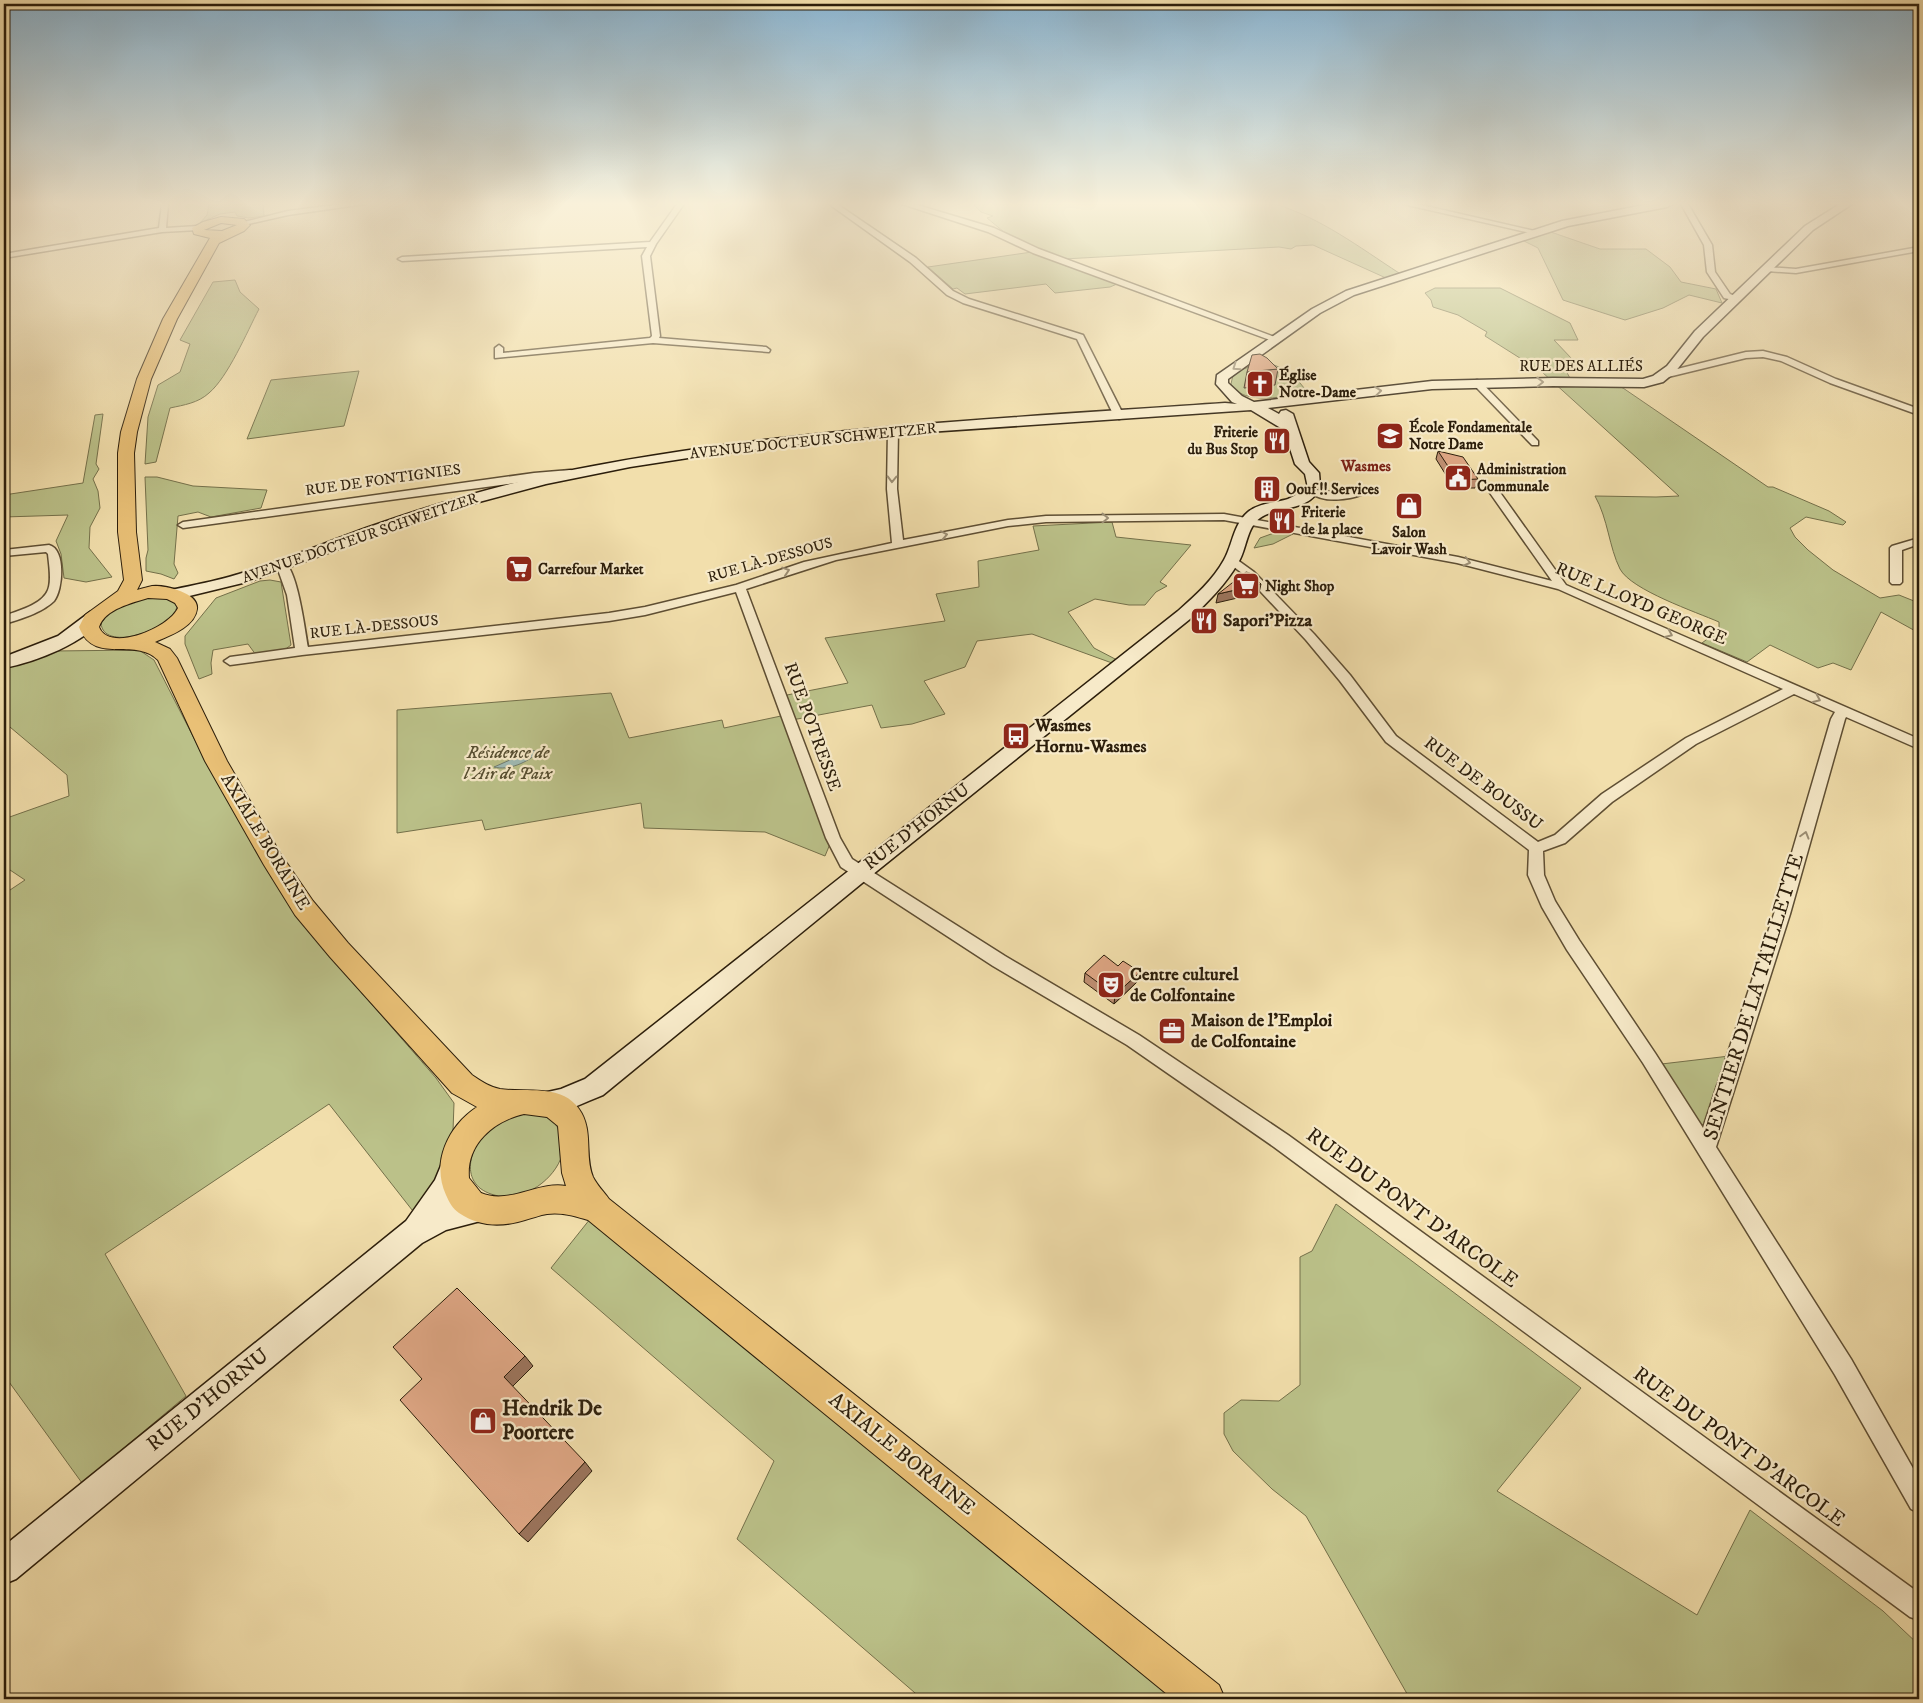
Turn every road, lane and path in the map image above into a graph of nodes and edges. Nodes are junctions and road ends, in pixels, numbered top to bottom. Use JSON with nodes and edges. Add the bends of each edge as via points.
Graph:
{"nodes":[{"id":1,"x":187,"y":283,"type":"edge"},
{"id":2,"x":649,"y":283,"type":"edge"},
{"id":3,"x":939,"y":283,"type":"edge"},
{"id":4,"x":1125,"y":283,"type":"edge"},
{"id":5,"x":1379,"y":283,"type":"edge"},
{"id":6,"x":1719,"y":283,"type":"edge"},
{"id":7,"x":1751,"y":283,"type":"edge"},
{"id":8,"x":1735,"y":299,"type":"junction"},
{"id":9,"x":654,"y":338,"type":"junction"},
{"id":10,"x":1276,"y":339,"type":"junction"},
{"id":11,"x":499,"y":348,"type":"dead end"},
{"id":12,"x":766,"y":350,"type":"dead end"},
{"id":13,"x":1664,"y":375,"type":"junction"},
{"id":14,"x":1477,"y":384,"type":"junction"},
{"id":15,"x":1277,"y":402,"type":"junction"},
{"id":16,"x":1245,"y":403,"type":"junction"},
{"id":17,"x":1919,"y":412,"type":"edge"},
{"id":18,"x":1119,"y":416,"type":"junction"},
{"id":19,"x":1291,"y":428,"type":"junction"},
{"id":20,"x":893,"y":430,"type":"junction"},
{"id":21,"x":1535,"y":443,"type":"dead end"},
{"id":22,"x":588,"y":472,"type":"junction"},
{"id":23,"x":1495,"y":493,"type":"dead end"},
{"id":24,"x":1247,"y":522,"type":"junction"},
{"id":25,"x":183,"y":525,"type":"dead end"},
{"id":26,"x":1919,"y":542,"type":"edge"},
{"id":27,"x":898,"y":545,"type":"junction"},
{"id":28,"x":4,"y":554,"type":"edge"},
{"id":29,"x":1232,"y":561,"type":"junction"},
{"id":30,"x":282,"y":564,"type":"junction"},
{"id":31,"x":133,"y":580,"type":"junction"},
{"id":32,"x":1896,"y":582,"type":"dead end"},
{"id":33,"x":740,"y":586,"type":"junction"},
{"id":34,"x":1562,"y":586,"type":"junction"},
{"id":35,"x":216,"y":588,"type":"junction"},
{"id":36,"x":152,"y":592,"type":"junction"},
{"id":37,"x":177,"y":594,"type":"junction"},
{"id":38,"x":103,"y":610,"type":"junction"},
{"id":39,"x":180,"y":619,"type":"junction"},
{"id":40,"x":4,"y":620,"type":"edge"},
{"id":41,"x":118,"y":643,"type":"junction"},
{"id":42,"x":47,"y":648,"type":"junction"},
{"id":43,"x":302,"y":651,"type":"junction"},
{"id":44,"x":167,"y":658,"type":"junction"},
{"id":45,"x":230,"y":661,"type":"dead end"},
{"id":46,"x":4,"y":663,"type":"edge"},
{"id":47,"x":1794,"y":688,"type":"junction"},
{"id":48,"x":1843,"y":710,"type":"junction"},
{"id":49,"x":1919,"y":744,"type":"edge"},
{"id":50,"x":1536,"y":848,"type":"junction"},
{"id":51,"x":859,"y":873,"type":"junction"},
{"id":52,"x":462,"y":1084,"type":"junction"},
{"id":53,"x":594,"y":1086,"type":"junction"},
{"id":54,"x":529,"y":1103,"type":"junction"},
{"id":55,"x":575,"y":1143,"type":"junction"},
{"id":56,"x":1706,"y":1148,"type":"junction"},
{"id":57,"x":458,"y":1152,"type":"junction"},
{"id":58,"x":526,"y":1206,"type":"junction"},
{"id":59,"x":482,"y":1209,"type":"junction"},
{"id":60,"x":598,"y":1209,"type":"junction"},
{"id":61,"x":412,"y":1232,"type":"junction"},
{"id":62,"x":1919,"y":1501,"type":"edge"},
{"id":63,"x":6,"y":1570,"type":"edge"},
{"id":64,"x":1919,"y":1608,"type":"edge"},
{"id":65,"x":1205,"y":1699,"type":"edge"}],
"edges":[{"from":1,"to":31,"type":"main road","via":[[155,349],[129,432],[125,493]]},
{"from":2,"to":9,"type":"street"},
{"from":3,"to":18,"type":"street","via":[[966,301],[1080,337]]},
{"from":4,"to":10,"type":"street"},
{"from":5,"to":10,"type":"street","via":[[1350,293],[1316,311]]},
{"from":6,"to":8,"type":"street","via":[[1727,296]]},
{"from":7,"to":8,"type":"street","name":"RUE DES ALLIÉS"},
{"from":8,"to":13,"type":"street","name":"RUE DES ALLIÉS"},
{"from":9,"to":11,"type":"street","via":[[498,356]]},
{"from":9,"to":12,"type":"street"},
{"from":10,"to":16,"type":"street","one_way":true,"via":[[1222,378],[1222,384],[1228,391]]},
{"from":14,"to":13,"type":"street","name":"RUE DES ALLIÉS","one_way":true,"via":[[1633,384]]},
{"from":13,"to":17,"type":"street","via":[[1746,355],[1763,354],[1784,359],[1832,381]]},
{"from":15,"to":14,"type":"street","name":"RUE DES ALLIÉS","one_way":true},
{"from":14,"to":21,"type":"street"},
{"from":15,"to":16,"type":"street","name":"AVENUE DOCTEUR SCHWEITZER"},
{"from":15,"to":19,"type":"street","via":[[1285,410]]},
{"from":16,"to":18,"type":"street","name":"AVENUE DOCTEUR SCHWEITZER","via":[[1237,408]]},
{"from":16,"to":19,"type":"street","via":[[1267,412]]},
{"from":18,"to":20,"type":"street","name":"AVENUE DOCTEUR SCHWEITZER"},
{"from":19,"to":24,"type":"street","via":[[1302,464],[1298,471],[1309,489],[1302,500],[1264,508]]},
{"from":20,"to":22,"type":"street","name":"AVENUE DOCTEUR SCHWEITZER","via":[[710,450]]},
{"from":20,"to":27,"type":"street","one_way":true,"via":[[892,489]]},
{"from":22,"to":25,"type":"street","name":"RUE DE FONTIGNIES","via":[[534,476]]},
{"from":22,"to":30,"type":"street","name":"AVENUE DOCTEUR SCHWEITZER","via":[[452,505]]},
{"from":23,"to":34,"type":"street"},
{"from":27,"to":24,"type":"street","name":"RUE LÀ-DESSOUS","one_way":true,"via":[[1001,524],[1046,519],[1214,516]]},
{"from":24,"to":29,"type":"street","name":"RUE D'HORNU"},
{"from":24,"to":34,"type":"street","name":"RUE LLOYD GEORGE","one_way":true,"via":[[1458,560]]},
{"from":26,"to":32,"type":"street","via":[[1896,548]]},
{"from":33,"to":27,"type":"street","name":"RUE LÀ-DESSOUS","one_way":true,"via":[[808,564]]},
{"from":28,"to":40,"type":"street","via":[[50,548],[54,554],[55,589],[35,608]]},
{"from":29,"to":50,"type":"street","name":"RUE DE BOUSSU","via":[[1250,574],[1310,637],[1391,739]]},
{"from":29,"to":51,"type":"street","name":"RUE D'HORNU","via":[[1213,587],[1184,615]]},
{"from":30,"to":35,"type":"street","name":"AVENUE DOCTEUR SCHWEITZER"},
{"from":30,"to":43,"type":"street","name":"RUE LÀ-DESSOUS","via":[[293,595]]},
{"from":31,"to":36,"type":"main road"},
{"from":31,"to":38,"type":"main road","via":[[125,594]]},
{"from":33,"to":43,"type":"street","name":"RUE LÀ-DESSOUS","via":[[609,617]]},
{"from":33,"to":51,"type":"street","name":"RUE POTRESSE","via":[[840,853],[846,863]]},
{"from":34,"to":47,"type":"street","name":"RUE LLOYD GEORGE","one_way":true},
{"from":35,"to":37,"type":"street"},
{"from":35,"to":39,"type":"street","via":[[197,600]]},
{"from":36,"to":37,"type":"main road"},
{"from":36,"to":38,"type":"main road","via":[[124,599]]},
{"from":37,"to":39,"type":"main road","via":[[185,599],[187,606]]},
{"from":38,"to":41,"type":"main road","via":[[90,624],[89,631],[100,641]]},
{"from":38,"to":42,"type":"street","via":[[74,635]]},
{"from":39,"to":41,"type":"main road","via":[[154,636]]},
{"from":39,"to":44,"type":"main road","via":[[168,636]]},
{"from":41,"to":42,"type":"street"},
{"from":41,"to":44,"type":"main road","via":[[154,647]]},
{"from":42,"to":46,"type":"street"},
{"from":43,"to":45,"type":"street","name":"RUE LÀ-DESSOUS"},
{"from":44,"to":52,"type":"main road","name":"AXIALE BORAINE","via":[[216,761],[272,860],[304,908],[338,950]]},
{"from":47,"to":48,"type":"street","name":"RUE LLOYD GEORGE","one_way":true},
{"from":47,"to":50,"type":"street","via":[[1691,741],[1607,798],[1560,839]]},
{"from":48,"to":49,"type":"street","name":"RUE LLOYD GEORGE"},
{"from":56,"to":48,"type":"street","name":"SENTIER DE LA TAILLETTE","one_way":true,"via":[[1779,923]]},
{"from":50,"to":56,"type":"street","name":"RUE DE BOUSSU","via":[[1536,875],[1548,903],[1572,945]]},
{"from":51,"to":53,"type":"street","name":"RUE D'HORNU"},
{"from":51,"to":64,"type":"street","name":"RUE DU PONT D'ARCOLE","via":[[1133,1040],[1273,1136]]},
{"from":52,"to":54,"type":"main road","name":"AXIALE BORAINE","via":[[488,1100]]},
{"from":52,"to":57,"type":"main road","via":[[467,1102],[467,1121]]},
{"from":53,"to":54,"type":"street","via":[[562,1100]]},
{"from":53,"to":55,"type":"street","via":[[580,1110]]},
{"from":54,"to":55,"type":"main road","name":"AXIALE BORAINE","via":[[563,1112],[568,1117]]},
{"from":54,"to":57,"type":"main road","via":[[495,1111],[477,1124]]},
{"from":55,"to":58,"type":"main road","name":"AXIALE BORAINE","via":[[568,1171],[543,1197]]},
{"from":55,"to":60,"type":"main road","name":"AXIALE BORAINE","via":[[582,1187]]},
{"from":56,"to":62,"type":"street","name":"SENTIER DE LA TAILLETTE","via":[[1843,1367]]},
{"from":57,"to":59,"type":"main road","via":[[454,1179],[459,1192]]},
{"from":57,"to":61,"type":"street","via":[[450,1181],[431,1211]]},
{"from":58,"to":59,"type":"main road","name":"AXIALE BORAINE","via":[[496,1211]]},
{"from":58,"to":60,"type":"main road","name":"AXIALE BORAINE","via":[[549,1199],[568,1200]]},
{"from":59,"to":61,"type":"street","via":[[458,1211]]},
{"from":60,"to":65,"type":"main road","name":"AXIALE BORAINE"},
{"from":61,"to":63,"type":"street","name":"RUE D'HORNU"}]}
